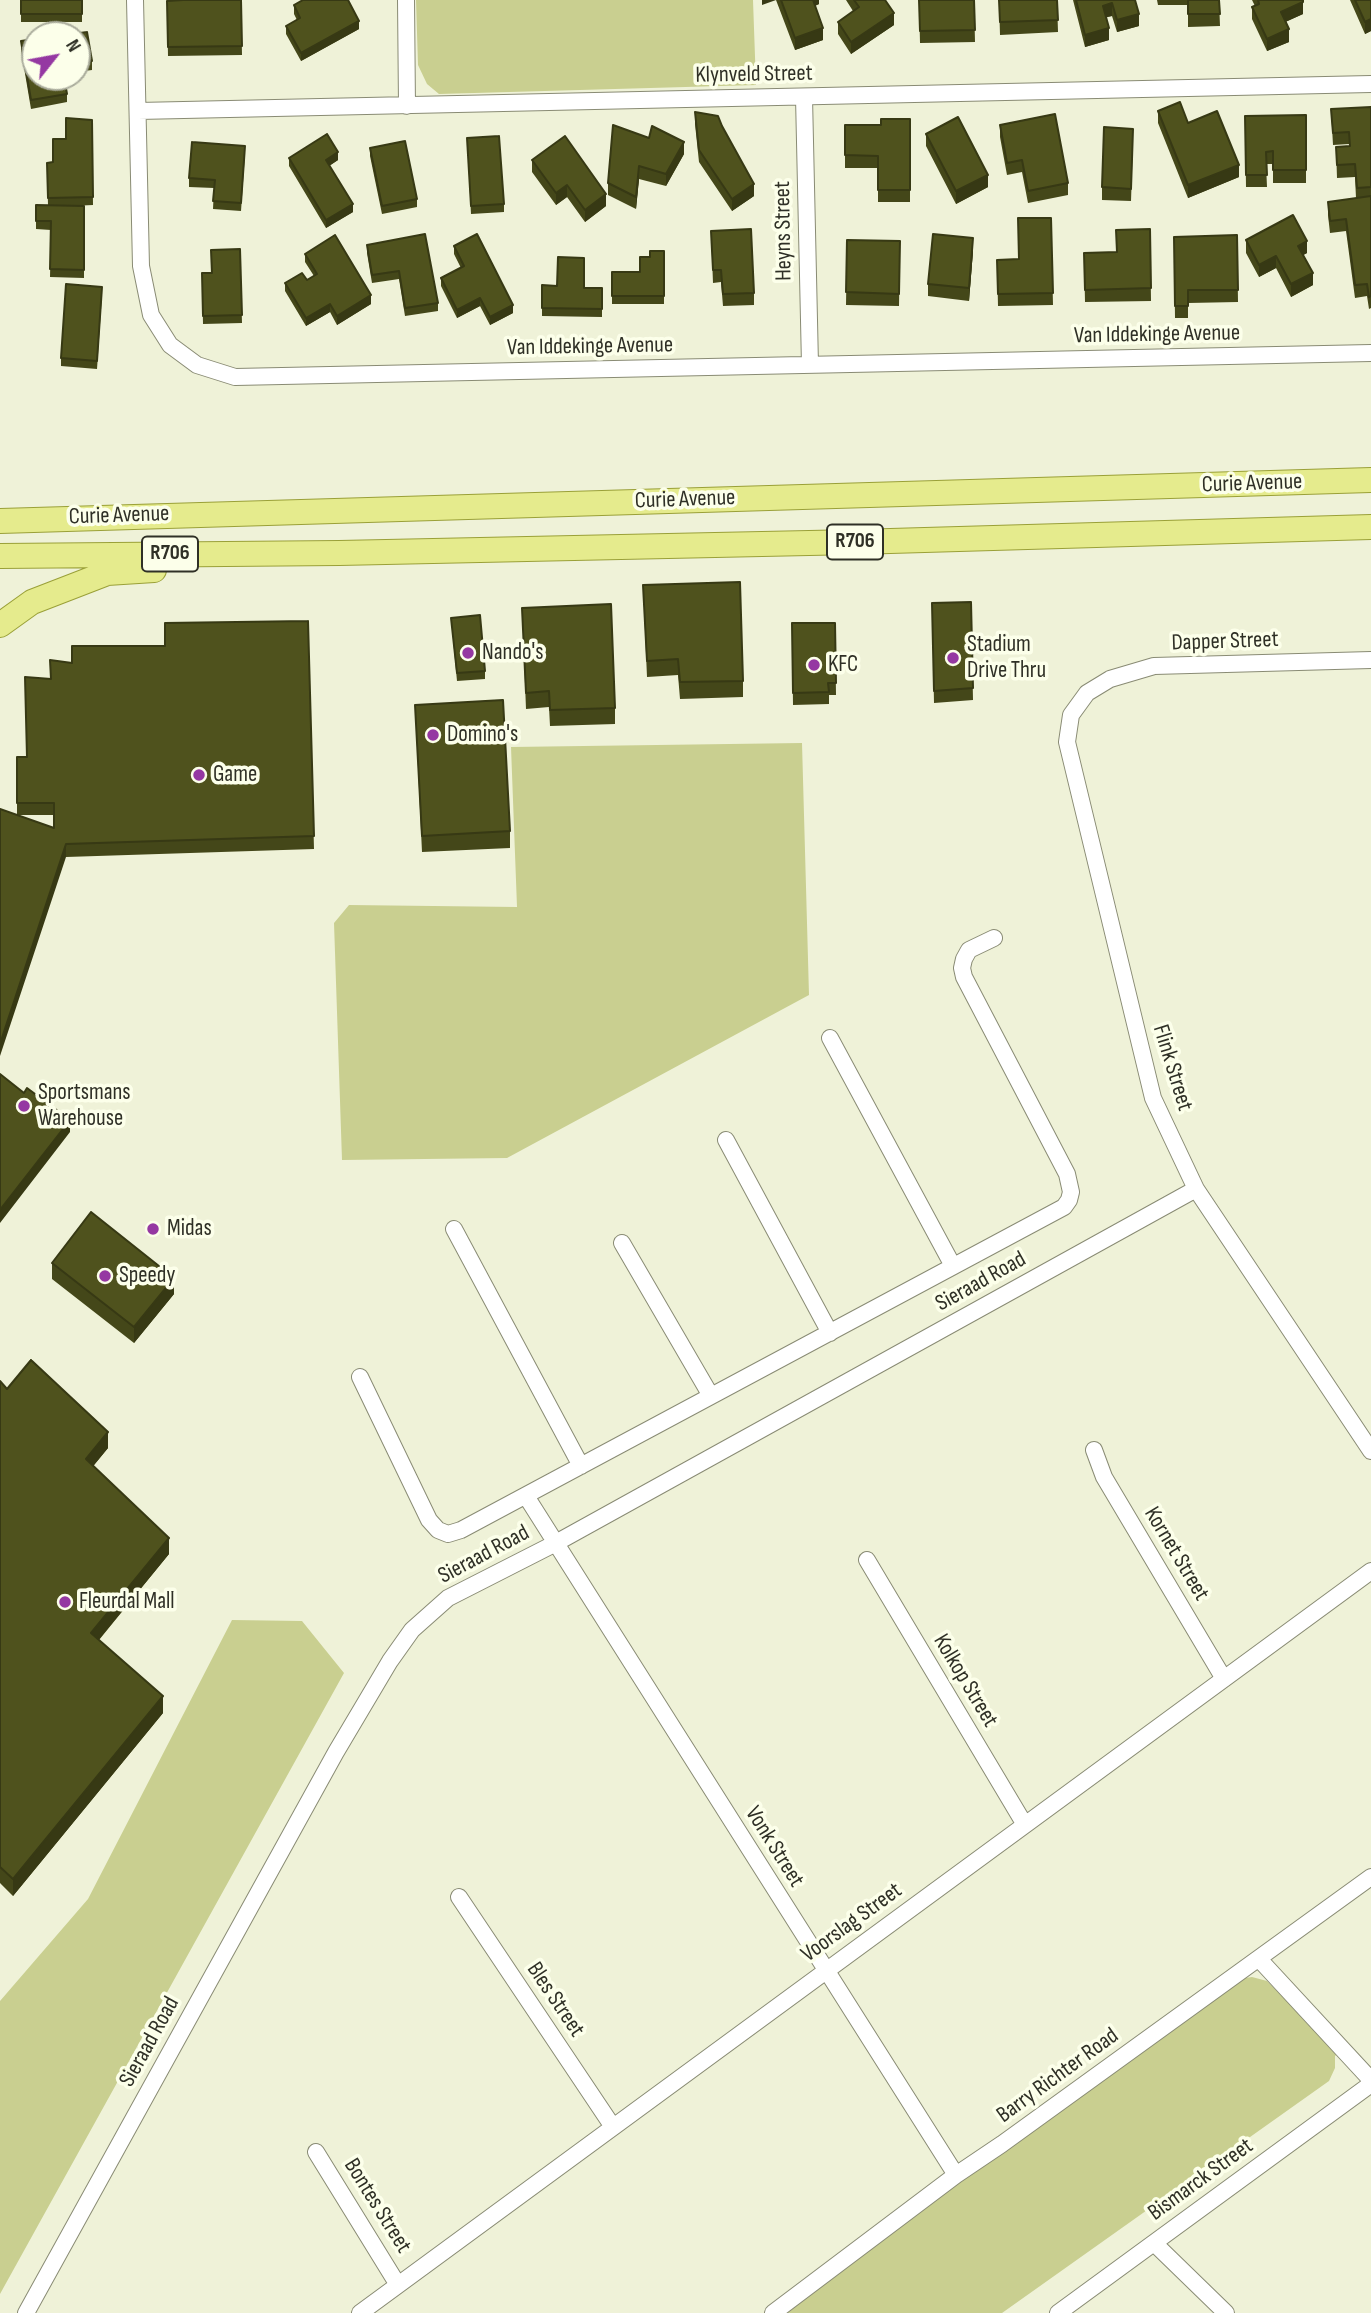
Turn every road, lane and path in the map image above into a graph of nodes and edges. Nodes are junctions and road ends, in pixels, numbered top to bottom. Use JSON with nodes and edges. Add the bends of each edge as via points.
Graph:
{"nodes":[{"id":1,"x":135,"y":0,"type":"edge"},
{"id":2,"x":406,"y":0,"type":"edge"},
{"id":3,"x":1371,"y":84,"type":"edge"},
{"id":4,"x":804,"y":97,"type":"junction"},
{"id":5,"x":407,"y":106,"type":"junction"},
{"id":6,"x":138,"y":111,"type":"junction"},
{"id":7,"x":1371,"y":353,"type":"edge"},
{"id":8,"x":810,"y":365,"type":"junction"},
{"id":9,"x":1371,"y":481,"type":"edge"},
{"id":10,"x":0,"y":503,"type":"edge"},
{"id":11,"x":61,"y":518,"type":"junction"},
{"id":12,"x":0,"y":521,"type":"edge"},
{"id":13,"x":1371,"y":527,"type":"edge"},
{"id":14,"x":339,"y":552,"type":"junction"},
{"id":15,"x":0,"y":556,"type":"edge"},
{"id":16,"x":0,"y":625,"type":"edge"},
{"id":17,"x":1371,"y":660,"type":"edge"},
{"id":18,"x":1087,"y":693,"type":"joint"},
{"id":19,"x":995,"y":938,"type":"dead end"},
{"id":20,"x":830,"y":1038,"type":"dead end"},
{"id":21,"x":726,"y":1140,"type":"dead end"},
{"id":22,"x":1196,"y":1189,"type":"junction"},
{"id":23,"x":454,"y":1229,"type":"dead end"},
{"id":24,"x":622,"y":1243,"type":"dead end"},
{"id":25,"x":953,"y":1266,"type":"junction"},
{"id":26,"x":830,"y":1332,"type":"junction"},
{"id":27,"x":360,"y":1377,"type":"dead end"},
{"id":28,"x":711,"y":1396,"type":"junction"},
{"id":29,"x":1094,"y":1450,"type":"dead end"},
{"id":30,"x":1371,"y":1451,"type":"edge"},
{"id":31,"x":580,"y":1466,"type":"junction"},
{"id":32,"x":526,"y":1496,"type":"junction"},
{"id":33,"x":554,"y":1544,"type":"junction"},
{"id":34,"x":867,"y":1560,"type":"dead end"},
{"id":35,"x":1371,"y":1570,"type":"edge"},
{"id":36,"x":1224,"y":1679,"type":"junction"},
{"id":37,"x":1025,"y":1825,"type":"junction"},
{"id":38,"x":1371,"y":1877,"type":"edge"},
{"id":39,"x":459,"y":1898,"type":"dead end"},
{"id":40,"x":1259,"y":1959,"type":"junction"},
{"id":41,"x":826,"y":1971,"type":"junction"},
{"id":42,"x":1371,"y":2082,"type":"edge"},
{"id":43,"x":613,"y":2127,"type":"junction"},
{"id":44,"x":316,"y":2152,"type":"dead end"},
{"id":45,"x":956,"y":2175,"type":"junction"},
{"id":46,"x":1154,"y":2243,"type":"junction"},
{"id":47,"x":398,"y":2285,"type":"junction"},
{"id":48,"x":26,"y":2313,"type":"edge"},
{"id":49,"x":360,"y":2313,"type":"edge"},
{"id":50,"x":772,"y":2313,"type":"edge"},
{"id":51,"x":1058,"y":2313,"type":"edge"},
{"id":52,"x":1226,"y":2313,"type":"edge"}],
"edges":[{"from":1,"to":6,"type":"street","name":"Van Iddekinge Avenue"},
{"from":2,"to":5,"type":"street"},
{"from":3,"to":4,"type":"street","name":"Klynveld Street"},
{"from":4,"to":5,"type":"street","name":"Klynveld Street"},
{"from":4,"to":8,"type":"street","name":"Heyns Street"},
{"from":5,"to":6,"type":"street","name":"Klynveld Street"},
{"from":6,"to":8,"type":"street","name":"Van Iddekinge Avenue","via":[[141,266],[152,315],[170,345],[197,365],[235,377]]},
{"from":7,"to":8,"type":"street","name":"Van Iddekinge Avenue"},
{"from":9,"to":11,"type":"main road","name":"Curie Avenue","number":"R706"},
{"from":10,"to":11,"type":"main road"},
{"from":11,"to":12,"type":"main road","name":"Curie Avenue","number":"R706"},
{"from":13,"to":14,"type":"main road","name":"Curie Avenue","number":"R706"},
{"from":14,"to":15,"type":"main road","name":"Curie Avenue","number":"R706"},
{"from":14,"to":16,"type":"main road","via":[[288,562],[107,573],[32,602]]},
{"from":17,"to":18,"type":"street","name":"Dapper Street","via":[[1154,666],[1110,679]]},
{"from":18,"to":22,"type":"street","name":"Flink Street","via":[[1071,715],[1067,742],[1153,1098]]},
{"from":19,"to":25,"type":"street","via":[[970,950],[962,968],[964,977],[1067,1174],[1071,1192],[1064,1207]]},
{"from":20,"to":25,"type":"street"},
{"from":21,"to":26,"type":"street"},
{"from":22,"to":30,"type":"street","name":"Flink Street"},
{"from":22,"to":33,"type":"street","name":"Sieraad Road"},
{"from":23,"to":31,"type":"street"},
{"from":24,"to":28,"type":"street"},
{"from":25,"to":26,"type":"street"},
{"from":26,"to":28,"type":"street"},
{"from":27,"to":32,"type":"street","via":[[419,1504],[438,1530],[448,1534],[461,1530]]},
{"from":28,"to":31,"type":"street"},
{"from":29,"to":36,"type":"street","name":"Kornet Street","via":[[1104,1478]]},
{"from":31,"to":32,"type":"street"},
{"from":32,"to":33,"type":"street","name":"Vonk Street"},
{"from":33,"to":41,"type":"street","name":"Vonk Street"},
{"from":33,"to":48,"type":"street","name":"Sieraad Road","via":[[448,1598],[412,1630],[390,1661]]},
{"from":34,"to":37,"type":"street","name":"Kolkop Street"},
{"from":35,"to":36,"type":"street","name":"Voorslag Street"},
{"from":36,"to":37,"type":"street","name":"Voorslag Street"},
{"from":37,"to":41,"type":"street","name":"Voorslag Street"},
{"from":38,"to":40,"type":"street","name":"Barry Richter Road"},
{"from":39,"to":43,"type":"street","name":"Bles Street"},
{"from":40,"to":42,"type":"street"},
{"from":40,"to":45,"type":"street","name":"Barry Richter Road"},
{"from":41,"to":43,"type":"street","name":"Voorslag Street"},
{"from":41,"to":45,"type":"street","name":"Vonk Street"},
{"from":42,"to":46,"type":"street","name":"Bismarck Street"},
{"from":43,"to":47,"type":"street","name":"Voorslag Street"},
{"from":44,"to":47,"type":"street","name":"Bontes Street"},
{"from":45,"to":50,"type":"street","name":"Barry Richter Road"},
{"from":46,"to":51,"type":"street","name":"Bismarck Street"},
{"from":46,"to":52,"type":"street"},
{"from":47,"to":49,"type":"street","name":"Voorslag Street"}]}
